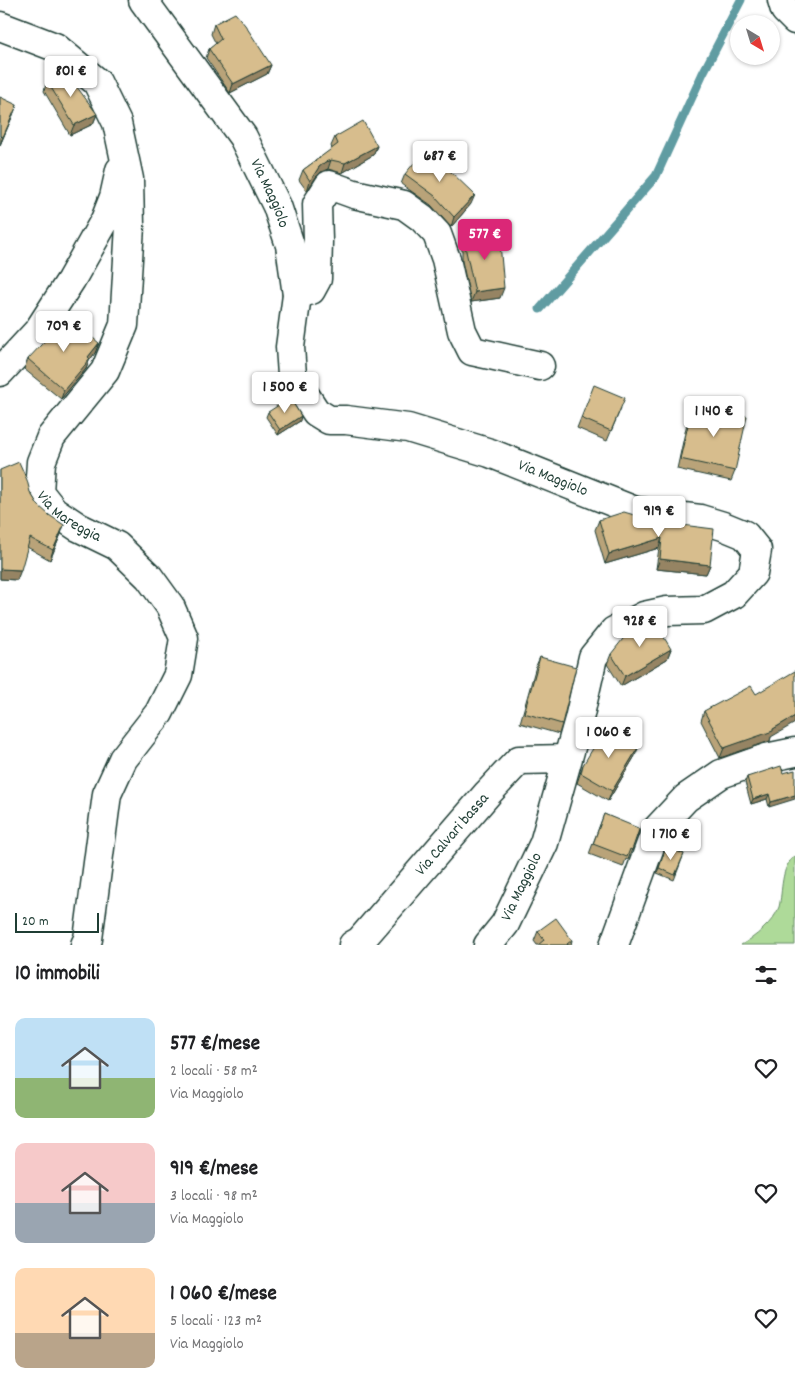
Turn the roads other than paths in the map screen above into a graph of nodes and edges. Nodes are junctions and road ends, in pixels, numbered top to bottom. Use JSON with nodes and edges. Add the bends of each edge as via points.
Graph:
{"nodes":[{"id":1,"x":144,"y":0,"type":"edge"},
{"id":2,"x":782,"y":0,"type":"edge"},
{"id":3,"x":795,"y":20,"type":"edge"},
{"id":4,"x":0,"y":26,"type":"edge"},
{"id":5,"x":124,"y":154,"type":"junction"},
{"id":6,"x":297,"y":296,"type":"junction"},
{"id":7,"x":38,"y":331,"type":"junction"},
{"id":8,"x":0,"y":352,"type":"edge"},
{"id":9,"x":540,"y":366,"type":"dead end"},
{"id":10,"x":0,"y":372,"type":"edge"},
{"id":11,"x":795,"y":739,"type":"edge"},
{"id":12,"x":795,"y":752,"type":"edge"},
{"id":13,"x":766,"y":758,"type":"junction"},
{"id":14,"x":568,"y":759,"type":"junction"},
{"id":15,"x":85,"y":945,"type":"edge"},
{"id":16,"x":353,"y":945,"type":"edge"},
{"id":17,"x":488,"y":945,"type":"edge"},
{"id":18,"x":614,"y":945,"type":"edge"}],
"edges":[{"from":1,"to":6,"type":"street","name":"Via Maggiolo","via":[[243,137],[277,206],[290,245]]},
{"from":2,"to":3,"type":"street","via":[[784,10]]},
{"from":4,"to":5,"type":"street","name":"Via Mareggia","via":[[55,46],[97,82],[117,123]]},
{"from":5,"to":7,"type":"street","via":[[105,220]]},
{"from":5,"to":15,"type":"street","name":"Via Mareggia","via":[[129,179],[130,226],[124,324],[105,371],[51,437],[41,462],[39,492],[54,511],[117,546],[149,577],[170,606],[184,638],[178,675],[159,712],[124,759],[107,794]]},
{"from":6,"to":9,"type":"street","via":[[311,290],[317,279],[317,204],[329,185],[404,205],[437,234],[462,331],[472,351]]},
{"from":6,"to":14,"type":"street","name":"Via Maggiolo","via":[[290,347],[292,375],[316,412],[329,420],[408,428],[490,453],[636,511],[700,519],[722,526],[745,535],[757,550],[753,573],[734,594],[704,610],[667,611],[644,616],[614,631],[593,657]]},
{"from":7,"to":8,"type":"street"},
{"from":7,"to":10,"type":"street"},
{"from":11,"to":13,"type":"street"},
{"from":12,"to":13,"type":"street"},
{"from":13,"to":18,"type":"street","via":[[721,774],[686,798],[656,830]]},
{"from":14,"to":16,"type":"street","name":"Via Calvari bassa","via":[[519,760],[360,941]]},
{"from":14,"to":17,"type":"street","name":"Via Maggiolo","via":[[544,843],[505,924]]}]}
